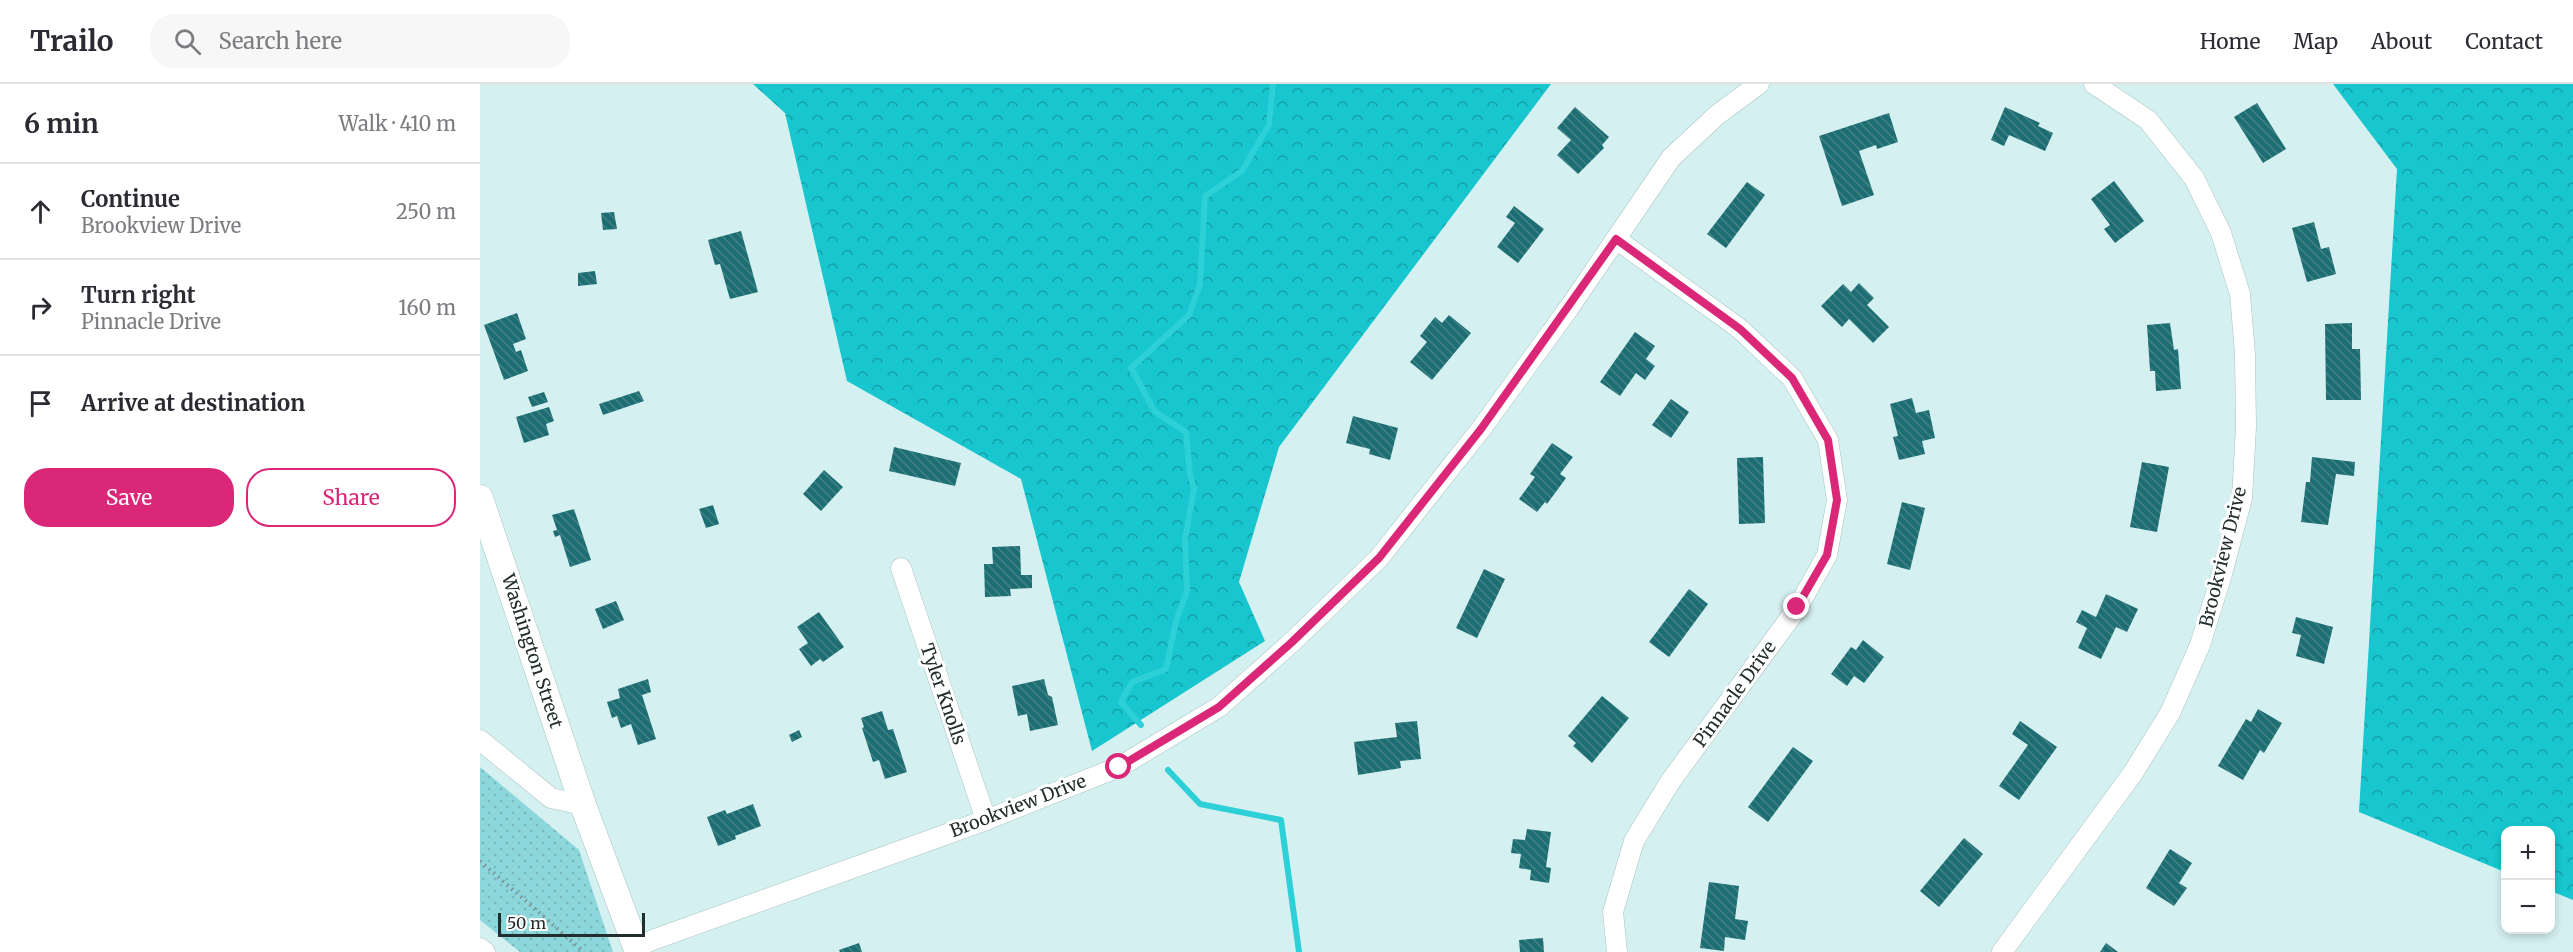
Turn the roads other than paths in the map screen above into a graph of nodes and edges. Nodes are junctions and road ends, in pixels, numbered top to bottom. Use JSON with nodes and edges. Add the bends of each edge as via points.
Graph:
{"nodes":[{"id":1,"x":1759,"y":84,"type":"edge"},
{"id":2,"x":2094,"y":84,"type":"edge"},
{"id":3,"x":1616,"y":239,"type":"junction"},
{"id":4,"x":480,"y":498,"type":"edge"},
{"id":5,"x":901,"y":568,"type":"dead end"},
{"id":6,"x":480,"y":740,"type":"edge"},
{"id":7,"x":583,"y":805,"type":"junction"},
{"id":8,"x":986,"y":820,"type":"junction"},
{"id":9,"x":480,"y":948,"type":"edge"},
{"id":10,"x":637,"y":949,"type":"edge"},
{"id":11,"x":485,"y":952,"type":"edge"},
{"id":12,"x":1617,"y":952,"type":"edge"},
{"id":13,"x":2002,"y":952,"type":"edge"}],
"edges":[{"from":1,"to":3,"type":"street","name":"Brookview Drive","via":[[1717,115],[1671,158]]},
{"from":2,"to":13,"type":"street","name":"Brookview Drive","via":[[2148,120],[2194,178],[2221,233],[2240,294],[2246,354],[2242,498],[2200,645],[2170,713],[2133,773]]},
{"from":3,"to":8,"type":"street","name":"Brookview Drive","via":[[1481,429],[1379,558],[1291,643],[1219,707],[1119,767]]},
{"from":3,"to":12,"type":"street","name":"Pinnacle Drive","via":[[1740,329],[1792,378],[1828,440],[1837,500],[1827,555],[1797,607],[1670,782],[1634,841],[1613,912]]},
{"from":4,"to":7,"type":"street","name":"Washington Street"},
{"from":5,"to":8,"type":"street","name":"Tyler Knolls"},
{"from":6,"to":7,"type":"street","via":[[551,798]]},
{"from":7,"to":10,"type":"street","name":"Washington Street"},
{"from":8,"to":10,"type":"street","name":"Brookview Drive"},
{"from":9,"to":11,"type":"street"}]}
